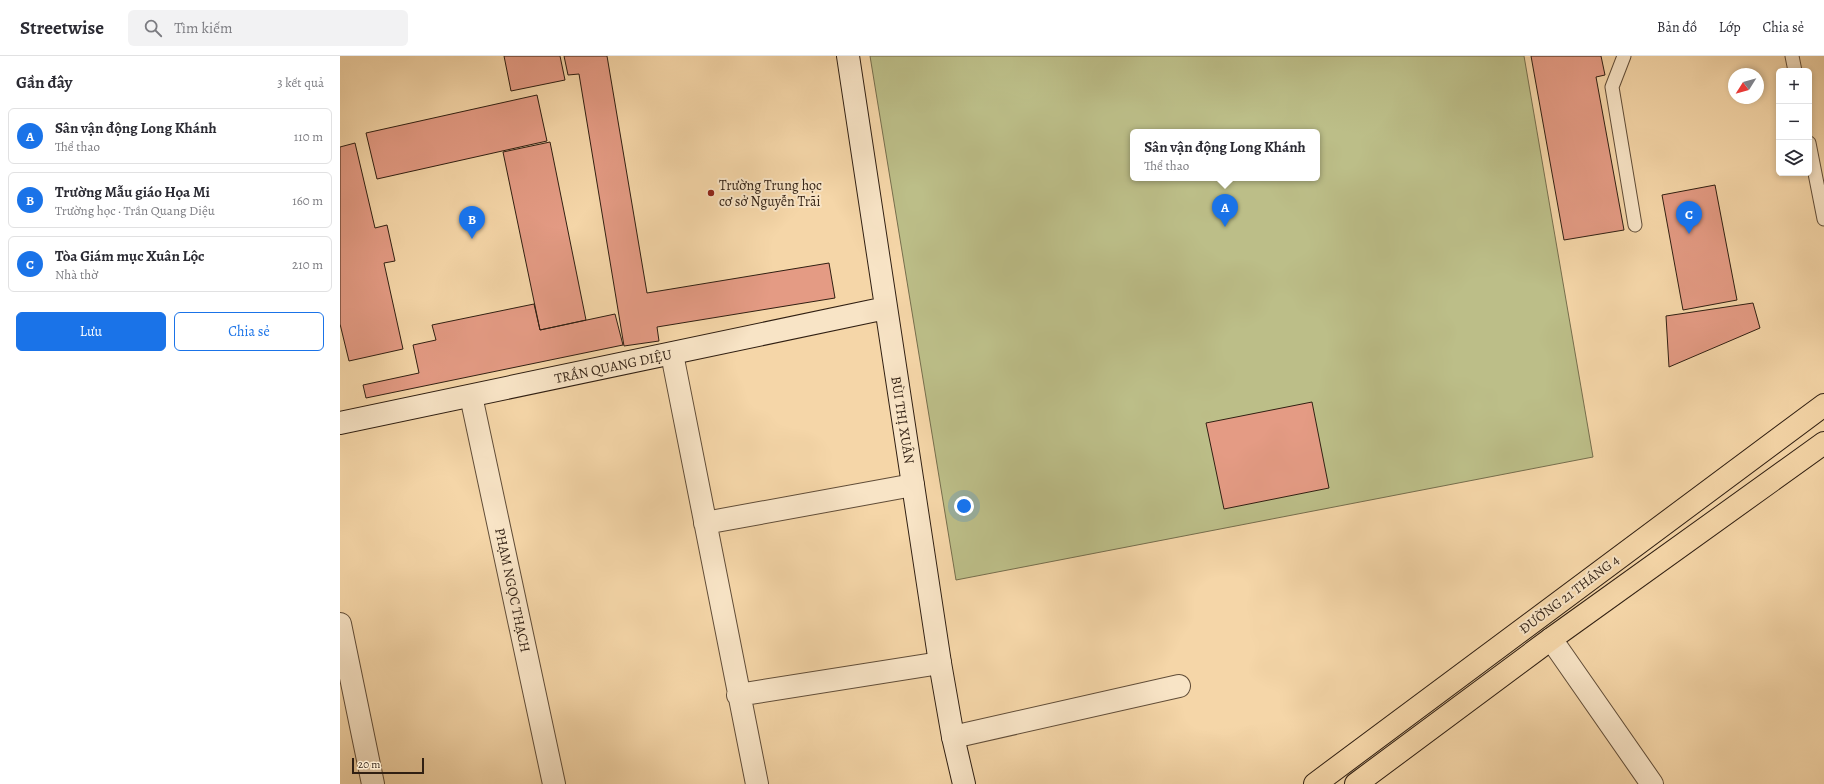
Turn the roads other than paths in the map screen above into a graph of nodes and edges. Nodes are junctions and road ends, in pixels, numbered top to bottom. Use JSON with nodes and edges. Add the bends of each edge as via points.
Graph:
{"nodes":[{"id":1,"x":848,"y":56,"type":"edge"},
{"id":2,"x":1624,"y":56,"type":"edge"},
{"id":3,"x":1792,"y":56,"type":"edge"},
{"id":4,"x":1794,"y":68,"type":"edge"},
{"id":5,"x":1812,"y":158,"type":"edge"},
{"id":6,"x":1824,"y":219,"type":"edge"},
{"id":7,"x":1635,"y":225,"type":"dead end"},
{"id":8,"x":886,"y":308,"type":"junction"},
{"id":9,"x":672,"y":354,"type":"junction"},
{"id":10,"x":471,"y":396,"type":"junction"},
{"id":11,"x":1824,"y":405,"type":"edge"},
{"id":12,"x":340,"y":423,"type":"edge"},
{"id":13,"x":1824,"y":443,"type":"edge"},
{"id":14,"x":913,"y":485,"type":"junction"},
{"id":15,"x":705,"y":523,"type":"junction"},
{"id":16,"x":340,"y":624,"type":"edge"},
{"id":17,"x":1551,"y":639,"type":"junction"},
{"id":18,"x":940,"y":663,"type":"junction"},
{"id":19,"x":1179,"y":686,"type":"dead end"},
{"id":20,"x":738,"y":695,"type":"junction"},
{"id":21,"x":954,"y":737,"type":"junction"},
{"id":22,"x":373,"y":784,"type":"edge"},
{"id":23,"x":554,"y":784,"type":"edge"},
{"id":24,"x":757,"y":784,"type":"edge"},
{"id":25,"x":964,"y":784,"type":"edge"},
{"id":26,"x":1315,"y":784,"type":"edge"},
{"id":27,"x":1356,"y":784,"type":"edge"},
{"id":28,"x":1652,"y":784,"type":"edge"}],
"edges":[{"from":1,"to":8,"type":"street","name":"BÙI THỊ XUÂN"},
{"from":2,"to":7,"type":"lane","via":[[1612,87]]},
{"from":3,"to":4,"type":"lane"},
{"from":5,"to":6,"type":"lane"},
{"from":8,"to":9,"type":"street","name":"TRẦN QUANG DIỆU"},
{"from":8,"to":14,"type":"street","name":"BÙI THỊ XUÂN"},
{"from":9,"to":10,"type":"street","name":"TRẦN QUANG DIỆU"},
{"from":9,"to":15,"type":"street"},
{"from":10,"to":12,"type":"street","name":"TRẦN QUANG DIỆU"},
{"from":10,"to":23,"type":"street","name":"PHẠM NGỌC THẠCH"},
{"from":11,"to":26,"type":"highway","name":"ĐƯỜNG 21 THÁNG 4"},
{"from":13,"to":17,"type":"highway","name":"ĐƯỜNG 21 THÁNG 4"},
{"from":14,"to":15,"type":"street"},
{"from":14,"to":18,"type":"street","name":"BÙI THỊ XUÂN"},
{"from":15,"to":20,"type":"street"},
{"from":16,"to":22,"type":"street"},
{"from":17,"to":27,"type":"highway","name":"ĐƯỜNG 21 THÁNG 4"},
{"from":17,"to":28,"type":"street"},
{"from":18,"to":20,"type":"street"},
{"from":18,"to":21,"type":"street","name":"BÙI THỊ XUÂN"},
{"from":19,"to":21,"type":"street"},
{"from":20,"to":24,"type":"street"},
{"from":21,"to":25,"type":"street","name":"BÙI THỊ XUÂN"}]}
